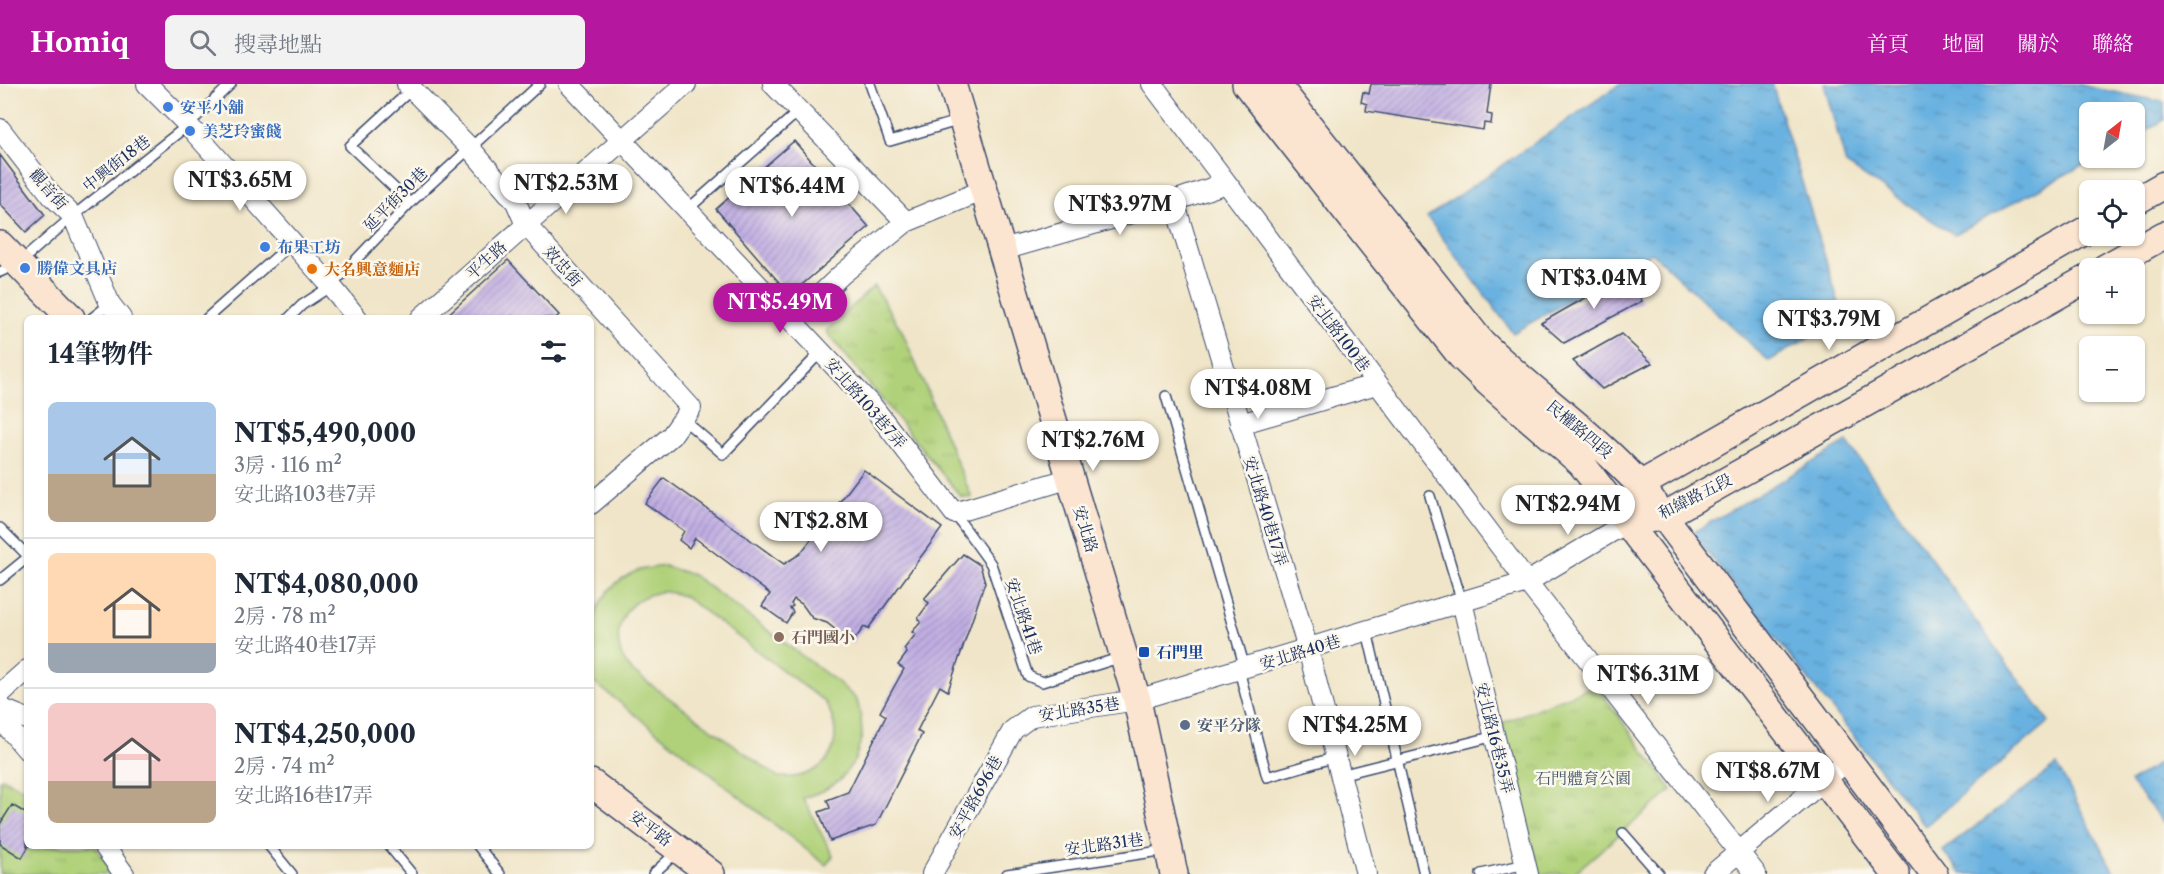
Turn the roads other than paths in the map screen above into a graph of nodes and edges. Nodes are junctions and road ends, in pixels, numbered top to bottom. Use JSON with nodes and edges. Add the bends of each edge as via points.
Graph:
{"nodes":[{"id":1,"x":147,"y":84,"type":"edge"},
{"id":2,"x":231,"y":84,"type":"edge"},
{"id":3,"x":540,"y":84,"type":"edge"},
{"id":4,"x":569,"y":84,"type":"edge"},
{"id":5,"x":686,"y":84,"type":"edge"},
{"id":6,"x":773,"y":84,"type":"edge"},
{"id":7,"x":870,"y":84,"type":"edge"},
{"id":8,"x":952,"y":84,"type":"edge"},
{"id":9,"x":1152,"y":84,"type":"edge"},
{"id":10,"x":1246,"y":84,"type":"edge"},
{"id":11,"x":1276,"y":84,"type":"edge"},
{"id":12,"x":412,"y":86,"type":"edge"},
{"id":13,"x":799,"y":111,"type":"junction"},
{"id":14,"x":963,"y":119,"type":"junction"},
{"id":15,"x":188,"y":125,"type":"junction"},
{"id":16,"x":0,"y":129,"type":"edge"},
{"id":17,"x":623,"y":140,"type":"junction"},
{"id":18,"x":469,"y":147,"type":"junction"},
{"id":19,"x":1226,"y":183,"type":"junction"},
{"id":20,"x":2164,"y":185,"type":"edge"},
{"id":21,"x":984,"y":190,"type":"junction"},
{"id":22,"x":2145,"y":196,"type":"edge"},
{"id":23,"x":1174,"y":201,"type":"junction"},
{"id":24,"x":410,"y":202,"type":"junction"},
{"id":25,"x":688,"y":209,"type":"junction"},
{"id":26,"x":73,"y":216,"type":"junction"},
{"id":27,"x":906,"y":222,"type":"junction"},
{"id":28,"x":526,"y":225,"type":"junction"},
{"id":29,"x":2079,"y":234,"type":"edge"},
{"id":30,"x":2164,"y":236,"type":"edge"},
{"id":31,"x":292,"y":243,"type":"junction"},
{"id":32,"x":1003,"y":250,"type":"junction"},
{"id":33,"x":2123,"y":258,"type":"edge"},
{"id":34,"x":6,"y":260,"type":"edge"},
{"id":35,"x":2079,"y":283,"type":"edge"},
{"id":36,"x":332,"y":286,"type":"junction"},
{"id":37,"x":115,"y":311,"type":"edge"},
{"id":38,"x":68,"y":315,"type":"edge"},
{"id":39,"x":210,"y":315,"type":"edge"},
{"id":40,"x":292,"y":315,"type":"edge"},
{"id":41,"x":355,"y":315,"type":"edge"},
{"id":42,"x":424,"y":315,"type":"edge"},
{"id":43,"x":793,"y":321,"type":"junction"},
{"id":44,"x":821,"y":352,"type":"junction"},
{"id":45,"x":1377,"y":384,"type":"junction"},
{"id":46,"x":1166,"y":396,"type":"dead end"},
{"id":47,"x":683,"y":420,"type":"junction"},
{"id":48,"x":1240,"y":424,"type":"junction"},
{"id":49,"x":1071,"y":478,"type":"junction"},
{"id":50,"x":1640,"y":485,"type":"junction"},
{"id":51,"x":1430,"y":496,"type":"dead end"},
{"id":52,"x":594,"y":501,"type":"edge"},
{"id":53,"x":954,"y":513,"type":"junction"},
{"id":54,"x":1662,"y":517,"type":"junction"},
{"id":55,"x":1628,"y":522,"type":"junction"},
{"id":56,"x":0,"y":528,"type":"edge"},
{"id":57,"x":24,"y":553,"type":"edge"},
{"id":58,"x":24,"y":559,"type":"edge"},
{"id":59,"x":0,"y":580,"type":"edge"},
{"id":60,"x":1527,"y":582,"type":"junction"},
{"id":61,"x":1462,"y":602,"type":"junction"},
{"id":62,"x":1367,"y":631,"type":"junction"},
{"id":63,"x":1308,"y":649,"type":"junction"},
{"id":64,"x":1124,"y":656,"type":"junction"},
{"id":65,"x":1242,"y":669,"type":"junction"},
{"id":66,"x":24,"y":673,"type":"edge"},
{"id":67,"x":0,"y":694,"type":"edge"},
{"id":68,"x":1137,"y":700,"type":"junction"},
{"id":69,"x":0,"y":708,"type":"edge"},
{"id":70,"x":0,"y":718,"type":"edge"},
{"id":71,"x":24,"y":718,"type":"edge"},
{"id":72,"x":1022,"y":722,"type":"joint"},
{"id":73,"x":1495,"y":736,"type":"junction"},
{"id":74,"x":24,"y":746,"type":"edge"},
{"id":75,"x":1848,"y":760,"type":"junction"},
{"id":76,"x":1397,"y":761,"type":"junction"},
{"id":77,"x":1338,"y":766,"type":"junction"},
{"id":78,"x":1823,"y":780,"type":"junction"},
{"id":79,"x":594,"y":785,"type":"edge"},
{"id":80,"x":1623,"y":833,"type":"dead end"},
{"id":81,"x":106,"y":849,"type":"edge"},
{"id":82,"x":271,"y":849,"type":"edge"},
{"id":83,"x":391,"y":849,"type":"edge"},
{"id":84,"x":480,"y":849,"type":"edge"},
{"id":85,"x":680,"y":850,"type":"junction"},
{"id":86,"x":1739,"y":852,"type":"junction"},
{"id":87,"x":1172,"y":862,"type":"edge"},
{"id":88,"x":1527,"y":869,"type":"edge"},
{"id":89,"x":1007,"y":873,"type":"edge"},
{"id":90,"x":124,"y":874,"type":"edge"},
{"id":91,"x":292,"y":874,"type":"edge"},
{"id":92,"x":412,"y":874,"type":"edge"},
{"id":93,"x":500,"y":874,"type":"edge"},
{"id":94,"x":653,"y":874,"type":"edge"},
{"id":95,"x":711,"y":874,"type":"edge"},
{"id":96,"x":932,"y":874,"type":"edge"},
{"id":97,"x":1366,"y":874,"type":"edge"},
{"id":98,"x":1424,"y":874,"type":"edge"},
{"id":99,"x":1482,"y":874,"type":"edge"},
{"id":100,"x":1659,"y":874,"type":"edge"},
{"id":101,"x":1713,"y":874,"type":"edge"},
{"id":102,"x":1756,"y":874,"type":"edge"},
{"id":103,"x":1896,"y":874,"type":"edge"},
{"id":104,"x":1934,"y":874,"type":"edge"}],
"edges":[{"from":1,"to":15,"type":"street"},
{"from":2,"to":15,"type":"lane","name":"中興街18巷"},
{"from":3,"to":18,"type":"lane","name":"延平街30巷"},
{"from":4,"to":17,"type":"street","name":"安北路103巷7弄"},
{"from":5,"to":17,"type":"street","name":"平生路"},
{"from":6,"to":13,"type":"street"},
{"from":7,"to":14,"type":"lane","via":[[890,141]]},
{"from":8,"to":14,"type":"street","name":"安北路"},
{"from":9,"to":19,"type":"street","name":"安北路100巷"},
{"from":10,"to":55,"type":"street","name":"民權路四段","via":[[1461,356],[1581,462]]},
{"from":11,"to":50,"type":"street","name":"民權路四段","via":[[1481,342],[1597,442]]},
{"from":12,"to":18,"type":"street","name":"效忠街"},
{"from":12,"to":24,"type":"lane","via":[[350,146]]},
{"from":13,"to":25,"type":"lane"},
{"from":13,"to":27,"type":"street"},
{"from":14,"to":21,"type":"street","name":"安北路"},
{"from":15,"to":26,"type":"lane","name":"中興街18巷"},
{"from":15,"to":31,"type":"street"},
{"from":16,"to":26,"type":"street","name":"觀音街","via":[[52,196]]},
{"from":17,"to":25,"type":"street","name":"安北路103巷7弄"},
{"from":17,"to":28,"type":"street","name":"平生路"},
{"from":18,"to":24,"type":"lane","name":"延平街30巷"},
{"from":18,"to":28,"type":"street","name":"效忠街","via":[[516,202]]},
{"from":19,"to":23,"type":"street"},
{"from":19,"to":45,"type":"street","name":"安北路100巷"},
{"from":20,"to":22,"type":"street"},
{"from":21,"to":27,"type":"street"},
{"from":21,"to":32,"type":"street","name":"安北路"},
{"from":23,"to":32,"type":"street"},
{"from":23,"to":48,"type":"street","name":"安北路40巷17弄"},
{"from":24,"to":36,"type":"lane","name":"延平街30巷"},
{"from":25,"to":43,"type":"street","name":"安北路103巷7弄"},
{"from":26,"to":34,"type":"lane","name":"中興街18巷"},
{"from":26,"to":37,"type":"street","name":"觀音街"},
{"from":27,"to":43,"type":"street"},
{"from":28,"to":42,"type":"street","name":"平生路"},
{"from":28,"to":47,"type":"street","name":"效忠街","via":[[691,408]]},
{"from":29,"to":50,"type":"street"},
{"from":30,"to":33,"type":"street"},
{"from":31,"to":36,"type":"street"},
{"from":31,"to":39,"type":"lane"},
{"from":32,"to":49,"type":"street","name":"安北路"},
{"from":34,"to":38,"type":"street"},
{"from":35,"to":54,"type":"street","name":"和緯路五段"},
{"from":36,"to":40,"type":"lane","name":"延平街30巷"},
{"from":36,"to":41,"type":"street"},
{"from":43,"to":44,"type":"street","name":"安北路103巷7弄"},
{"from":44,"to":47,"type":"lane","via":[[723,454]]},
{"from":44,"to":53,"type":"street","name":"安北路103巷7弄","via":[[873,407]]},
{"from":45,"to":48,"type":"street"},
{"from":45,"to":60,"type":"street","name":"安北路100巷"},
{"from":46,"to":65,"type":"lane"},
{"from":47,"to":52,"type":"street","via":[[671,436]]},
{"from":48,"to":63,"type":"street","name":"安北路40巷17弄"},
{"from":49,"to":53,"type":"street"},
{"from":49,"to":64,"type":"street","name":"安北路"},
{"from":50,"to":54,"type":"street","name":"民權路四段"},
{"from":50,"to":55,"type":"street","name":"和緯路五段"},
{"from":51,"to":61,"type":"lane"},
{"from":53,"to":64,"type":"lane","name":"安北路41巷","via":[[991,564],[1028,676],[1042,682]]},
{"from":54,"to":55,"type":"street","name":"和緯路五段"},
{"from":54,"to":75,"type":"street","name":"民權路四段"},
{"from":55,"to":60,"type":"street","name":"安北路40巷"},
{"from":55,"to":78,"type":"street","name":"民權路四段"},
{"from":56,"to":57,"type":"lane"},
{"from":58,"to":59,"type":"lane"},
{"from":60,"to":61,"type":"street","name":"安北路40巷"},
{"from":60,"to":86,"type":"street","name":"安北路100巷"},
{"from":61,"to":62,"type":"street","name":"安北路40巷"},
{"from":61,"to":73,"type":"street","name":"安北路16巷35弄"},
{"from":62,"to":63,"type":"street","name":"安北路40巷"},
{"from":62,"to":76,"type":"lane"},
{"from":63,"to":65,"type":"street","name":"安北路40巷"},
{"from":63,"to":77,"type":"street","name":"安北路40巷17弄"},
{"from":64,"to":68,"type":"street","name":"安北路"},
{"from":65,"to":68,"type":"street","name":"安北路40巷"},
{"from":65,"to":77,"type":"lane","via":[[1267,777]]},
{"from":66,"to":67,"type":"street"},
{"from":68,"to":72,"type":"street","name":"安北路35巷","via":[[1032,716]]},
{"from":68,"to":87,"type":"street","name":"安北路"},
{"from":69,"to":71,"type":"street"},
{"from":70,"to":74,"type":"street"},
{"from":72,"to":96,"type":"street","name":"安平路696巷","via":[[1013,730]]},
{"from":73,"to":76,"type":"lane"},
{"from":73,"to":88,"type":"street","name":"安北路16巷35弄"},
{"from":75,"to":78,"type":"street"},
{"from":75,"to":104,"type":"street","name":"民權路四段"},
{"from":76,"to":77,"type":"lane"},
{"from":76,"to":98,"type":"lane"},
{"from":77,"to":97,"type":"street","name":"安北路40巷17弄"},
{"from":78,"to":86,"type":"street"},
{"from":78,"to":103,"type":"street","name":"民權路四段"},
{"from":79,"to":85,"type":"street","name":"安平路"},
{"from":80,"to":100,"type":"lane"},
{"from":81,"to":90,"type":"street"},
{"from":82,"to":91,"type":"lane"},
{"from":83,"to":92,"type":"lane"},
{"from":84,"to":93,"type":"lane"},
{"from":85,"to":94,"type":"lane"},
{"from":85,"to":95,"type":"street","name":"安平路"},
{"from":86,"to":101,"type":"street"},
{"from":86,"to":102,"type":"street","name":"安北路100巷"},
{"from":87,"to":89,"type":"lane","name":"安北路31巷"},
{"from":88,"to":99,"type":"lane"}]}
